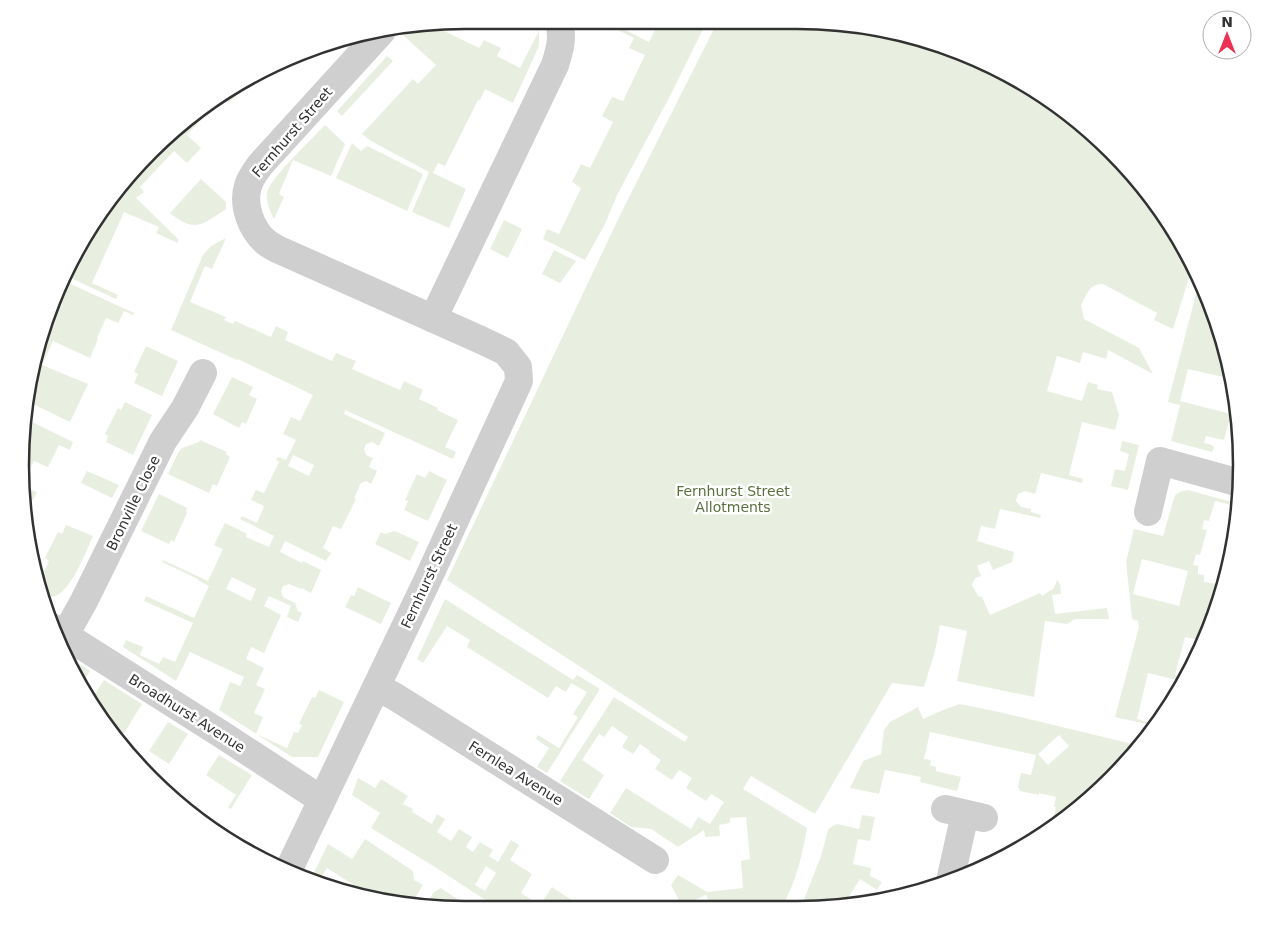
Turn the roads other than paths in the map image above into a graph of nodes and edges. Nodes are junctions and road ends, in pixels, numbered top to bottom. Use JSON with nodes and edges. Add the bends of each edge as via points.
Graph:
{"nodes":[{"id":1,"x":561,"y":29,"type":"edge"},
{"id":2,"x":376,"y":38,"type":"edge"},
{"id":3,"x":433,"y":319,"type":"junction"},
{"id":4,"x":202,"y":373,"type":"dead end"},
{"id":5,"x":1232,"y":481,"type":"edge"},
{"id":6,"x":1148,"y":512,"type":"dead end"},
{"id":7,"x":61,"y":629,"type":"edge"},
{"id":8,"x":63,"y":633,"type":"edge"},
{"id":9,"x":376,"y":687,"type":"junction"},
{"id":10,"x":322,"y":800,"type":"junction"},
{"id":11,"x":965,"y":814,"type":"dead end"},
{"id":12,"x":654,"y":860,"type":"dead end"},
{"id":13,"x":291,"y":865,"type":"edge"},
{"id":14,"x":952,"y":872,"type":"edge"}],
"edges":[{"from":1,"to":3,"type":"street","via":[[561,48],[555,65]]},
{"from":2,"to":3,"type":"street","name":"Fernhurst Street","via":[[260,165],[247,187],[246,207],[257,232],[277,249]]},
{"from":3,"to":9,"type":"street","name":"Fernhurst Street","via":[[506,352],[518,368],[519,381]]},
{"from":4,"to":7,"type":"street","name":"Bronville Close","via":[[185,408],[163,441],[84,601]]},
{"from":5,"to":6,"type":"street","via":[[1160,461]]},
{"from":8,"to":10,"type":"street","name":"Broadhurst Avenue"},
{"from":9,"to":10,"type":"street","name":"Fernhurst Street"},
{"from":9,"to":12,"type":"street","name":"Fernlea Avenue"},
{"from":10,"to":13,"type":"street","name":"Fernhurst Street"},
{"from":11,"to":14,"type":"street"}]}
